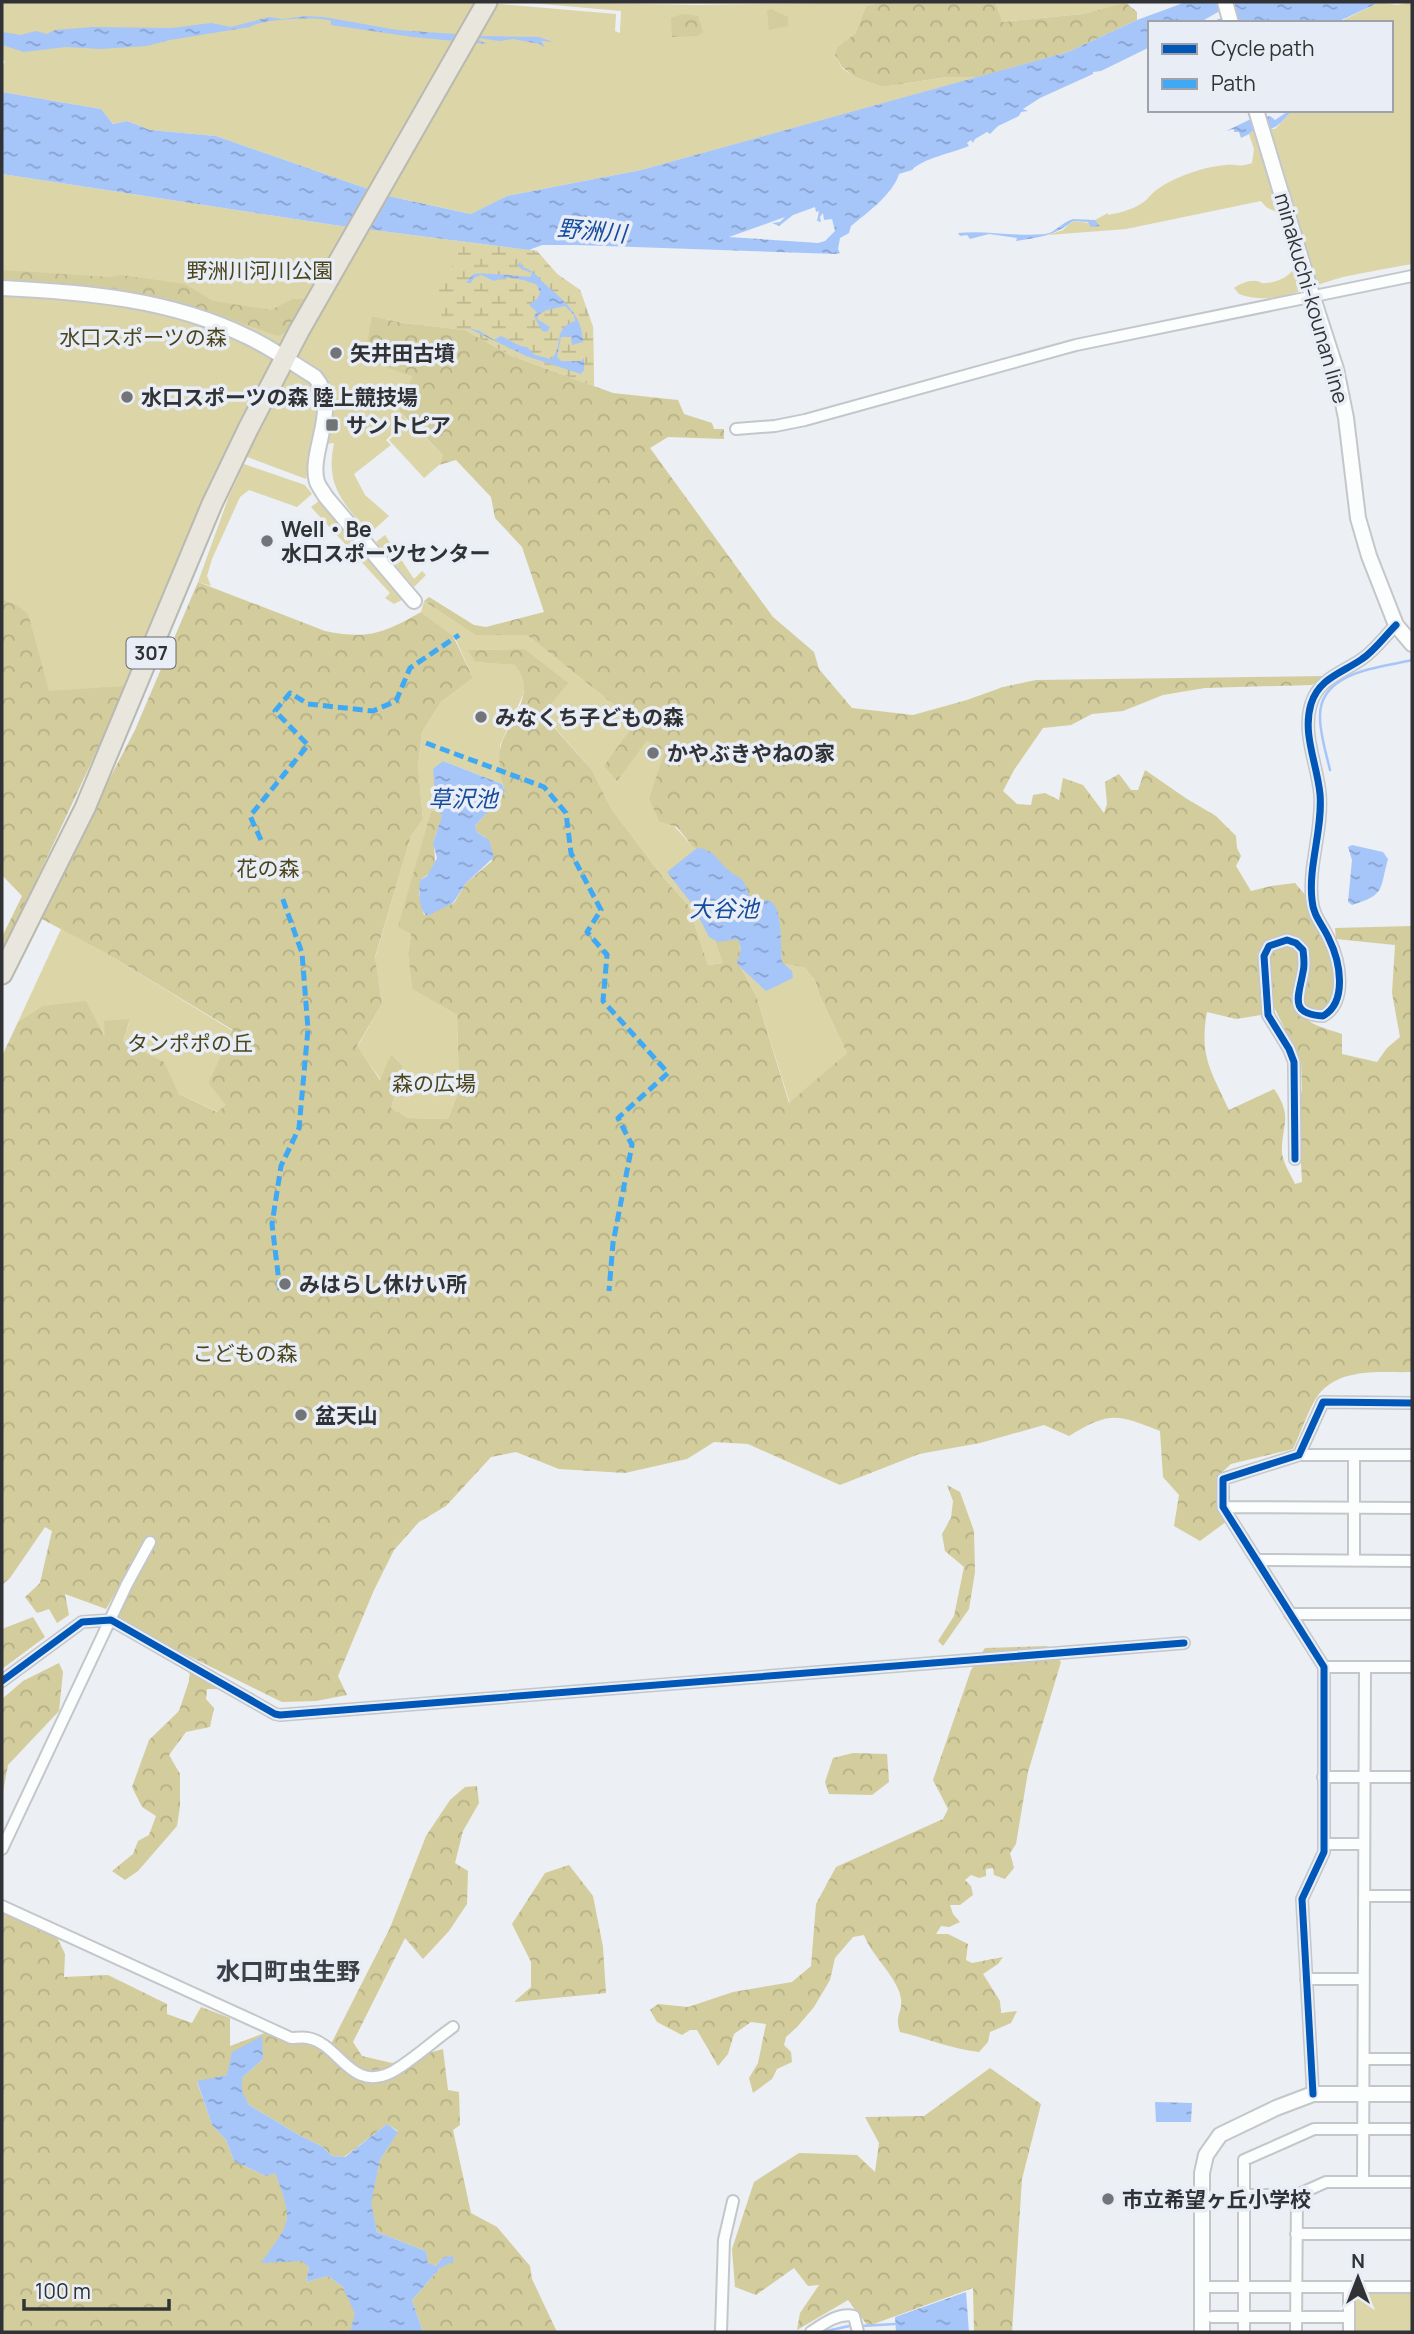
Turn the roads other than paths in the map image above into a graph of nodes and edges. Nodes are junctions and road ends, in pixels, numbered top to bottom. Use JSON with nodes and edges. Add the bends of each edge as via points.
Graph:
{"nodes":[{"id":1,"x":1225,"y":2,"type":"edge"},
{"id":2,"x":486,"y":5,"type":"edge"},
{"id":3,"x":1230,"y":21,"type":"edge"},
{"id":4,"x":1257,"y":112,"type":"edge"},
{"id":5,"x":1412,"y":276,"type":"edge"},
{"id":6,"x":2,"y":288,"type":"edge"},
{"id":7,"x":1312,"y":296,"type":"junction"},
{"id":8,"x":285,"y":357,"type":"junction"},
{"id":9,"x":736,"y":429,"type":"dead end"},
{"id":10,"x":414,"y":601,"type":"dead end"},
{"id":11,"x":1396,"y":625,"type":"junction"},
{"id":12,"x":1412,"y":644,"type":"edge"},
{"id":13,"x":2,"y":974,"type":"edge"},
{"id":14,"x":1295,"y":1160,"type":"dead end"},
{"id":15,"x":1412,"y":1403,"type":"edge"},
{"id":16,"x":1298,"y":1455,"type":"junction"},
{"id":17,"x":1354,"y":1455,"type":"junction"},
{"id":18,"x":1412,"y":1455,"type":"edge"},
{"id":19,"x":1223,"y":1507,"type":"junction"},
{"id":20,"x":1354,"y":1508,"type":"junction"},
{"id":21,"x":1412,"y":1508,"type":"edge"},
{"id":22,"x":150,"y":1542,"type":"dead end"},
{"id":23,"x":1257,"y":1560,"type":"junction"},
{"id":24,"x":1354,"y":1561,"type":"junction"},
{"id":25,"x":1412,"y":1561,"type":"edge"},
{"id":26,"x":1290,"y":1614,"type":"junction"},
{"id":27,"x":1412,"y":1614,"type":"edge"},
{"id":28,"x":111,"y":1620,"type":"junction"},
{"id":29,"x":1184,"y":1643,"type":"dead end"},
{"id":30,"x":1324,"y":1667,"type":"junction"},
{"id":31,"x":1365,"y":1667,"type":"junction"},
{"id":32,"x":1412,"y":1667,"type":"edge"},
{"id":33,"x":2,"y":1681,"type":"edge"},
{"id":34,"x":1323,"y":1777,"type":"junction"},
{"id":35,"x":1364,"y":1777,"type":"junction"},
{"id":36,"x":1412,"y":1777,"type":"edge"},
{"id":37,"x":1324,"y":1844,"type":"junction"},
{"id":38,"x":1364,"y":1844,"type":"junction"},
{"id":39,"x":2,"y":1849,"type":"edge"},
{"id":40,"x":1364,"y":1896,"type":"junction"},
{"id":41,"x":1412,"y":1896,"type":"edge"},
{"id":42,"x":2,"y":1906,"type":"edge"},
{"id":43,"x":1306,"y":1979,"type":"junction"},
{"id":44,"x":1364,"y":1979,"type":"junction"},
{"id":45,"x":453,"y":2027,"type":"dead end"},
{"id":46,"x":1364,"y":2059,"type":"junction"},
{"id":47,"x":1412,"y":2059,"type":"edge"},
{"id":48,"x":1313,"y":2094,"type":"junction"},
{"id":49,"x":1364,"y":2094,"type":"junction"},
{"id":50,"x":1412,"y":2094,"type":"edge"},
{"id":51,"x":1363,"y":2129,"type":"junction"},
{"id":52,"x":1412,"y":2129,"type":"edge"},
{"id":53,"x":1363,"y":2182,"type":"junction"},
{"id":54,"x":1412,"y":2182,"type":"edge"},
{"id":55,"x":1244,"y":2195,"type":"junction"},
{"id":56,"x":1297,"y":2195,"type":"junction"},
{"id":57,"x":733,"y":2201,"type":"dead end"},
{"id":58,"x":1296,"y":2234,"type":"junction"},
{"id":59,"x":1412,"y":2234,"type":"edge"},
{"id":60,"x":1202,"y":2287,"type":"junction"},
{"id":61,"x":1244,"y":2287,"type":"junction"},
{"id":62,"x":1349,"y":2287,"type":"junction"},
{"id":63,"x":1412,"y":2287,"type":"edge"},
{"id":64,"x":1296,"y":2288,"type":"junction"},
{"id":65,"x":1212,"y":2316,"type":"dead end"},
{"id":66,"x":1244,"y":2317,"type":"junction"},
{"id":67,"x":1296,"y":2317,"type":"junction"},
{"id":68,"x":1349,"y":2317,"type":"junction"},
{"id":69,"x":721,"y":2332,"type":"edge"},
{"id":70,"x":811,"y":2332,"type":"edge"},
{"id":71,"x":858,"y":2332,"type":"edge"},
{"id":72,"x":1202,"y":2332,"type":"edge"},
{"id":73,"x":1244,"y":2332,"type":"edge"},
{"id":74,"x":1296,"y":2332,"type":"edge"},
{"id":75,"x":1349,"y":2332,"type":"edge"}],
"edges":[{"from":1,"to":3,"type":"street"},
{"from":2,"to":8,"type":"highway","number":"307"},
{"from":4,"to":7,"type":"street","name":"minakuchi-kounan line"},
{"from":5,"to":7,"type":"street"},
{"from":6,"to":8,"type":"street","via":[[101,294],[168,309],[245,335]]},
{"from":7,"to":9,"type":"street","via":[[1076,345],[775,426]]},
{"from":7,"to":11,"type":"street","name":"minakuchi-kounan line","via":[[1336,369],[1358,518]]},
{"from":8,"to":10,"type":"street","via":[[315,377],[323,391],[317,481]]},
{"from":8,"to":13,"type":"highway","number":"307","via":[[212,504],[85,808]]},
{"from":11,"to":12,"type":"street","name":"minakuchi-kounan line"},
{"from":11,"to":14,"type":"street","via":[[1363,659],[1335,673],[1320,687],[1307,725],[1320,794],[1311,897],[1337,963],[1339,993],[1330,1012],[1323,1016],[1306,1013],[1296,996],[1303,950],[1287,940],[1269,946],[1264,956],[1268,1015],[1294,1062]]},
{"from":15,"to":16,"type":"street","via":[[1323,1402]]},
{"from":16,"to":17,"type":"street"},
{"from":16,"to":19,"type":"street","via":[[1223,1479]]},
{"from":17,"to":18,"type":"street"},
{"from":17,"to":20,"type":"street"},
{"from":19,"to":20,"type":"street"},
{"from":19,"to":23,"type":"street"},
{"from":20,"to":21,"type":"street"},
{"from":20,"to":24,"type":"street"},
{"from":22,"to":28,"type":"street"},
{"from":23,"to":24,"type":"street"},
{"from":23,"to":26,"type":"street"},
{"from":24,"to":25,"type":"street"},
{"from":26,"to":27,"type":"street"},
{"from":26,"to":30,"type":"street"},
{"from":28,"to":29,"type":"street","via":[[280,1715]]},
{"from":28,"to":33,"type":"street","via":[[82,1622]]},
{"from":28,"to":39,"type":"street"},
{"from":30,"to":31,"type":"street"},
{"from":30,"to":34,"type":"street"},
{"from":31,"to":32,"type":"street"},
{"from":31,"to":35,"type":"street"},
{"from":34,"to":35,"type":"street"},
{"from":34,"to":37,"type":"street"},
{"from":35,"to":36,"type":"street"},
{"from":35,"to":38,"type":"street"},
{"from":37,"to":38,"type":"street"},
{"from":37,"to":43,"type":"street","via":[[1302,1899]]},
{"from":38,"to":40,"type":"street"},
{"from":40,"to":41,"type":"street"},
{"from":40,"to":44,"type":"street"},
{"from":42,"to":45,"type":"street","via":[[291,2038],[309,2038],[353,2073],[377,2077],[392,2071]]},
{"from":43,"to":44,"type":"street"},
{"from":43,"to":48,"type":"street"},
{"from":44,"to":46,"type":"street"},
{"from":46,"to":47,"type":"street"},
{"from":46,"to":49,"type":"street"},
{"from":48,"to":49,"type":"street"},
{"from":48,"to":60,"type":"street","via":[[1228,2129],[1206,2155]]},
{"from":49,"to":50,"type":"street"},
{"from":49,"to":51,"type":"street"},
{"from":51,"to":52,"type":"street"},
{"from":51,"to":53,"type":"street"},
{"from":51,"to":55,"type":"street","via":[[1314,2129],[1244,2160]]},
{"from":53,"to":54,"type":"street"},
{"from":53,"to":56,"type":"street","via":[[1326,2182]]},
{"from":55,"to":56,"type":"street"},
{"from":55,"to":61,"type":"street"},
{"from":56,"to":58,"type":"street"},
{"from":57,"to":69,"type":"street","via":[[724,2239]]},
{"from":58,"to":59,"type":"street"},
{"from":58,"to":64,"type":"street"},
{"from":60,"to":61,"type":"street"},
{"from":60,"to":72,"type":"street"},
{"from":61,"to":64,"type":"street"},
{"from":61,"to":66,"type":"street"},
{"from":62,"to":63,"type":"street"},
{"from":62,"to":64,"type":"street"},
{"from":62,"to":68,"type":"street"},
{"from":64,"to":67,"type":"street"},
{"from":65,"to":66,"type":"street"},
{"from":66,"to":67,"type":"street"},
{"from":66,"to":73,"type":"street"},
{"from":67,"to":68,"type":"street"},
{"from":67,"to":74,"type":"street"},
{"from":68,"to":75,"type":"street"},
{"from":70,"to":71,"type":"street","via":[[847,2314],[854,2316]]}]}
